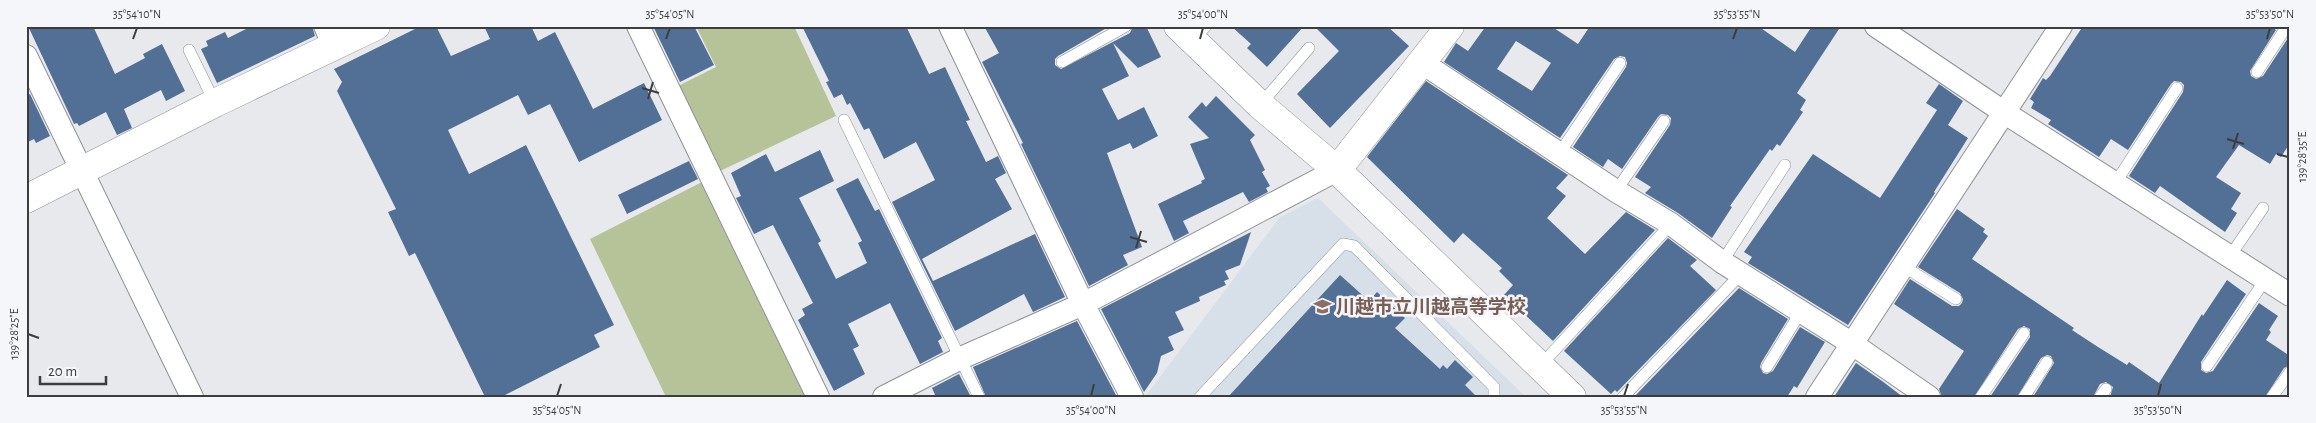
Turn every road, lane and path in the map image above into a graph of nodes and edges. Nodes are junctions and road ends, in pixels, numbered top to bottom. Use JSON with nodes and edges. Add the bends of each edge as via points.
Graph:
{"nodes":[{"id":1,"x":376,"y":26,"type":"edge"},
{"id":2,"x":638,"y":26,"type":"edge"},
{"id":3,"x":950,"y":26,"type":"edge"},
{"id":4,"x":1126,"y":26,"type":"edge"},
{"id":5,"x":1876,"y":26,"type":"edge"},
{"id":6,"x":2061,"y":26,"type":"edge"},
{"id":7,"x":2287,"y":26,"type":"edge"},
{"id":8,"x":1443,"y":28,"type":"edge"},
{"id":9,"x":1192,"y":31,"type":"edge"},
{"id":10,"x":330,"y":36,"type":"edge"},
{"id":11,"x":1309,"y":48,"type":"dead end"},
{"id":12,"x":189,"y":50,"type":"dead end"},
{"id":13,"x":26,"y":56,"type":"edge"},
{"id":14,"x":1062,"y":62,"type":"dead end"},
{"id":15,"x":1421,"y":62,"type":"junction"},
{"id":16,"x":1620,"y":63,"type":"dead end"},
{"id":17,"x":2257,"y":72,"type":"dead end"},
{"id":18,"x":32,"y":81,"type":"edge"},
{"id":19,"x":2177,"y":88,"type":"dead end"},
{"id":20,"x":215,"y":103,"type":"junction"},
{"id":21,"x":1260,"y":105,"type":"junction"},
{"id":22,"x":2005,"y":113,"type":"junction"},
{"id":23,"x":844,"y":120,"type":"dead end"},
{"id":24,"x":1664,"y":121,"type":"dead end"},
{"id":25,"x":1559,"y":154,"type":"junction"},
{"id":26,"x":1785,"y":165,"type":"dead end"},
{"id":27,"x":82,"y":169,"type":"junction"},
{"id":28,"x":1336,"y":170,"type":"junction"},
{"id":29,"x":2116,"y":182,"type":"junction"},
{"id":30,"x":1616,"y":191,"type":"junction"},
{"id":31,"x":26,"y":199,"type":"edge"},
{"id":32,"x":2263,"y":208,"type":"dead end"},
{"id":33,"x":1671,"y":224,"type":"junction"},
{"id":34,"x":2230,"y":256,"type":"junction"},
{"id":35,"x":1903,"y":266,"type":"junction"},
{"id":36,"x":1732,"y":268,"type":"junction"},
{"id":37,"x":2265,"y":280,"type":"junction"},
{"id":38,"x":2290,"y":295,"type":"edge"},
{"id":39,"x":1956,"y":299,"type":"dead end"},
{"id":40,"x":1084,"y":304,"type":"junction"},
{"id":41,"x":1800,"y":313,"type":"junction"},
{"id":42,"x":2024,"y":333,"type":"dead end"},
{"id":43,"x":1851,"y":343,"type":"junction"},
{"id":44,"x":961,"y":358,"type":"junction"},
{"id":45,"x":2047,"y":362,"type":"dead end"},
{"id":46,"x":1540,"y":366,"type":"junction"},
{"id":47,"x":2207,"y":366,"type":"dead end"},
{"id":48,"x":1767,"y":368,"type":"dead end"},
{"id":49,"x":2290,"y":372,"type":"edge"},
{"id":50,"x":192,"y":397,"type":"edge"},
{"id":51,"x":818,"y":397,"type":"edge"},
{"id":52,"x":884,"y":397,"type":"edge"},
{"id":53,"x":978,"y":397,"type":"edge"},
{"id":54,"x":1132,"y":397,"type":"edge"},
{"id":55,"x":1200,"y":397,"type":"edge"},
{"id":56,"x":1494,"y":397,"type":"edge"},
{"id":57,"x":1572,"y":397,"type":"edge"},
{"id":58,"x":1623,"y":397,"type":"edge"},
{"id":59,"x":1817,"y":397,"type":"edge"},
{"id":60,"x":1929,"y":397,"type":"edge"},
{"id":61,"x":1981,"y":397,"type":"edge"},
{"id":62,"x":2024,"y":397,"type":"edge"},
{"id":63,"x":2272,"y":397,"type":"edge"}],
"edges":[{"from":1,"to":10,"type":"street"},
{"from":2,"to":51,"type":"street"},
{"from":3,"to":40,"type":"street"},
{"from":4,"to":14,"type":"lane"},
{"from":5,"to":22,"type":"street"},
{"from":6,"to":22,"type":"street"},
{"from":7,"to":17,"type":"lane"},
{"from":8,"to":15,"type":"street"},
{"from":9,"to":21,"type":"street"},
{"from":10,"to":20,"type":"street"},
{"from":11,"to":21,"type":"lane"},
{"from":12,"to":20,"type":"lane"},
{"from":13,"to":18,"type":"street"},
{"from":15,"to":25,"type":"street"},
{"from":15,"to":28,"type":"street"},
{"from":16,"to":25,"type":"lane"},
{"from":18,"to":27,"type":"street"},
{"from":19,"to":29,"type":"lane"},
{"from":20,"to":27,"type":"street"},
{"from":21,"to":28,"type":"street"},
{"from":22,"to":29,"type":"street"},
{"from":22,"to":35,"type":"street"},
{"from":23,"to":44,"type":"lane"},
{"from":24,"to":30,"type":"lane"},
{"from":25,"to":30,"type":"street"},
{"from":26,"to":36,"type":"lane"},
{"from":27,"to":31,"type":"street"},
{"from":27,"to":50,"type":"street"},
{"from":28,"to":40,"type":"street"},
{"from":28,"to":46,"type":"street"},
{"from":29,"to":34,"type":"street"},
{"from":30,"to":33,"type":"street"},
{"from":32,"to":34,"type":"lane"},
{"from":33,"to":36,"type":"street"},
{"from":33,"to":46,"type":"lane"},
{"from":34,"to":37,"type":"street"},
{"from":35,"to":39,"type":"lane"},
{"from":35,"to":43,"type":"street"},
{"from":36,"to":41,"type":"street"},
{"from":36,"to":58,"type":"lane"},
{"from":37,"to":38,"type":"street"},
{"from":37,"to":47,"type":"lane"},
{"from":40,"to":44,"type":"street"},
{"from":40,"to":54,"type":"street"},
{"from":41,"to":43,"type":"street"},
{"from":41,"to":48,"type":"lane"},
{"from":42,"to":61,"type":"lane"},
{"from":43,"to":59,"type":"street"},
{"from":43,"to":60,"type":"street"},
{"from":44,"to":52,"type":"street"},
{"from":44,"to":53,"type":"lane"},
{"from":45,"to":62,"type":"lane"},
{"from":46,"to":57,"type":"street"},
{"from":49,"to":63,"type":"lane"},
{"from":55,"to":56,"type":"lane","via":[[1343,244],[1354,246],[1494,387]]}]}
